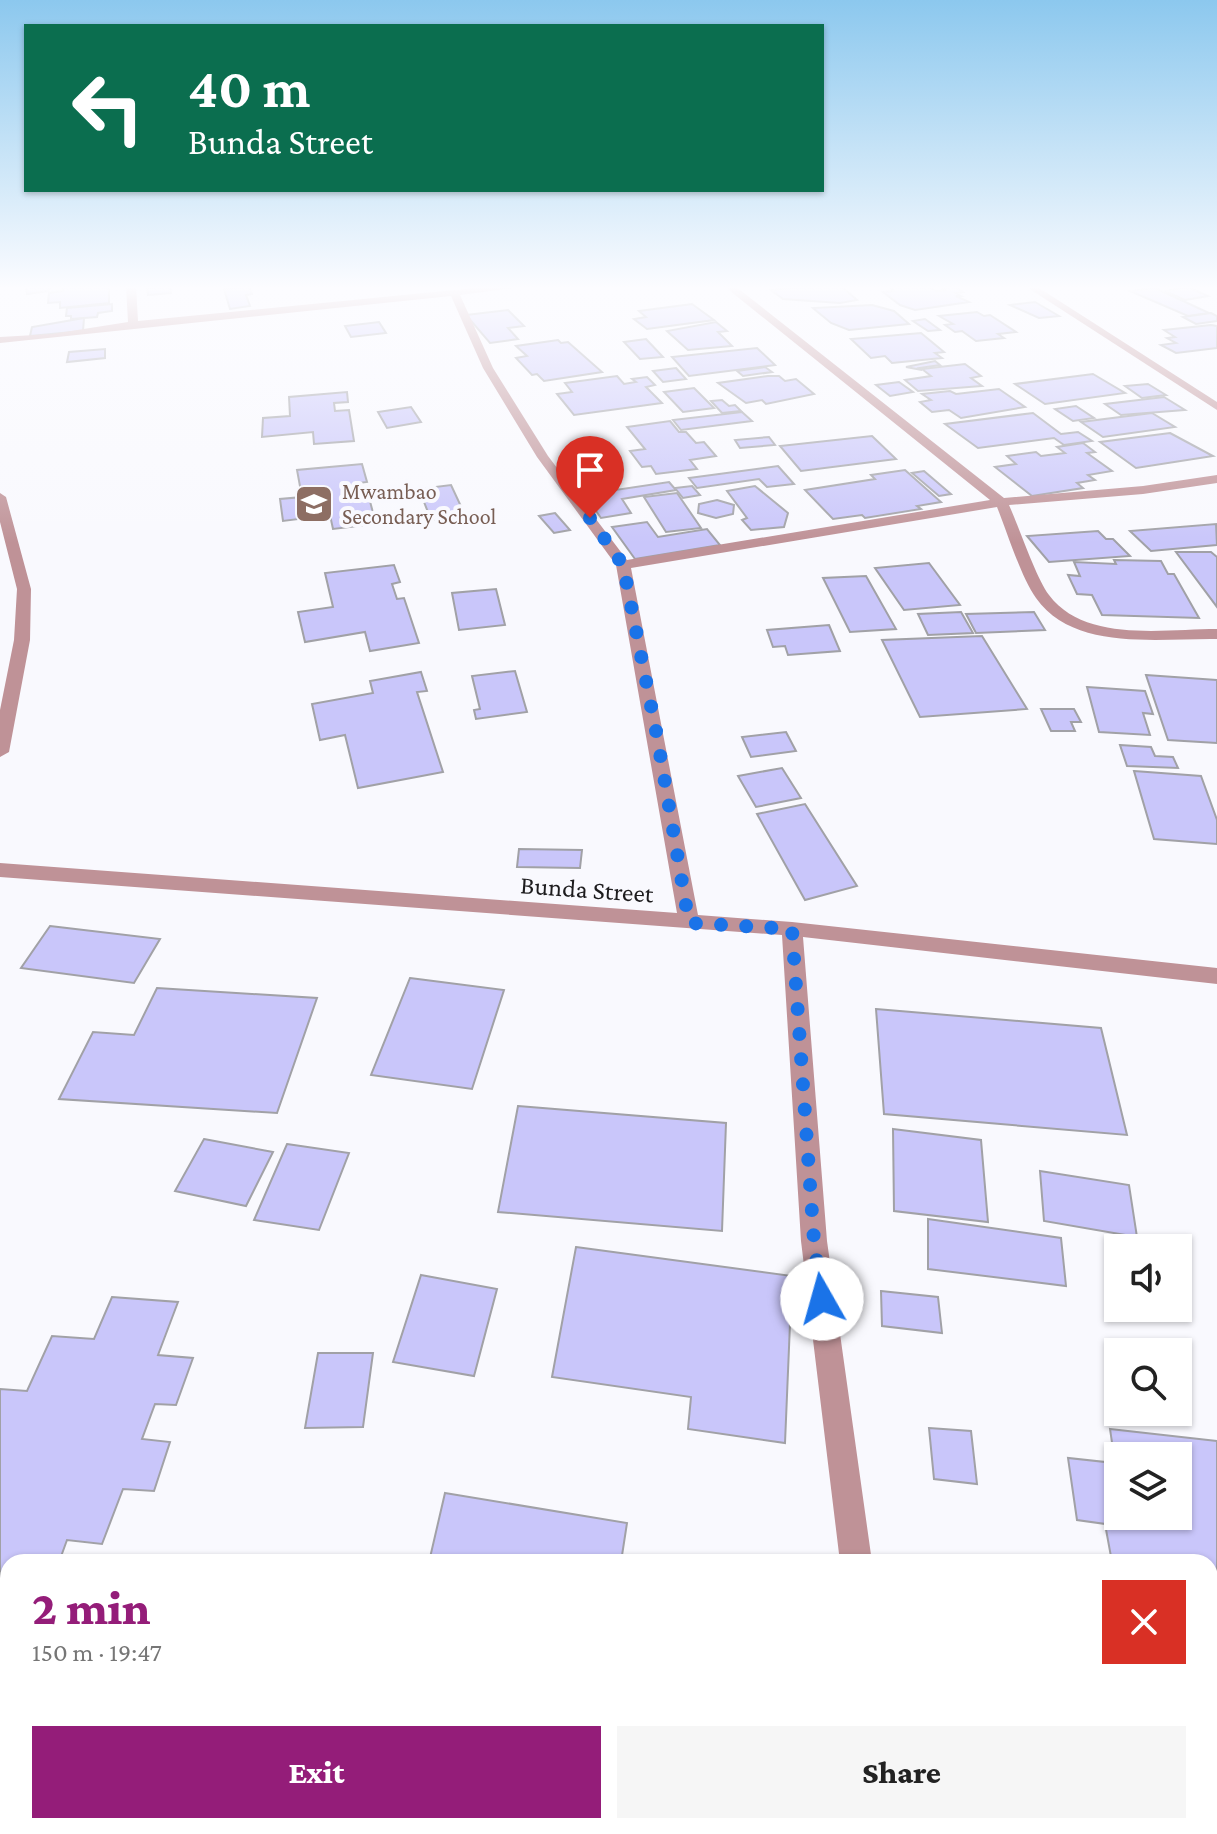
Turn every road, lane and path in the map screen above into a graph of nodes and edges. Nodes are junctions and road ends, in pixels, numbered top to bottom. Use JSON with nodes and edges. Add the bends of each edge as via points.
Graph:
{"nodes":[{"id":1,"x":490,"y":372,"type":"edge"},
{"id":2,"x":837,"y":372,"type":"edge"},
{"id":3,"x":1162,"y":372,"type":"edge"},
{"id":4,"x":1217,"y":407,"type":"edge"},
{"id":5,"x":1217,"y":479,"type":"edge"},
{"id":6,"x":0,"y":497,"type":"edge"},
{"id":7,"x":1001,"y":502,"type":"junction"},
{"id":8,"x":623,"y":565,"type":"junction"},
{"id":9,"x":1217,"y":634,"type":"edge"},
{"id":10,"x":0,"y":752,"type":"edge"},
{"id":11,"x":1,"y":871,"type":"edge"},
{"id":12,"x":689,"y":923,"type":"junction"},
{"id":13,"x":792,"y":929,"type":"junction"},
{"id":14,"x":1217,"y":976,"type":"edge"},
{"id":15,"x":855,"y":1554,"type":"edge"}],
"edges":[{"from":1,"to":8,"type":"street","via":[[543,457]]},
{"from":2,"to":7,"type":"street"},
{"from":3,"to":4,"type":"street"},
{"from":5,"to":7,"type":"street"},
{"from":6,"to":10,"type":"street","via":[[24,589],[22,640]]},
{"from":7,"to":8,"type":"street"},
{"from":7,"to":9,"type":"street","via":[[1042,597],[1071,622],[1109,633]]},
{"from":8,"to":12,"type":"street"},
{"from":11,"to":12,"type":"street","name":"Bunda Street"},
{"from":12,"to":13,"type":"street","name":"Bunda Street"},
{"from":13,"to":14,"type":"street","name":"Bunda Street"},
{"from":13,"to":15,"type":"street","via":[[814,1241]]}]}
